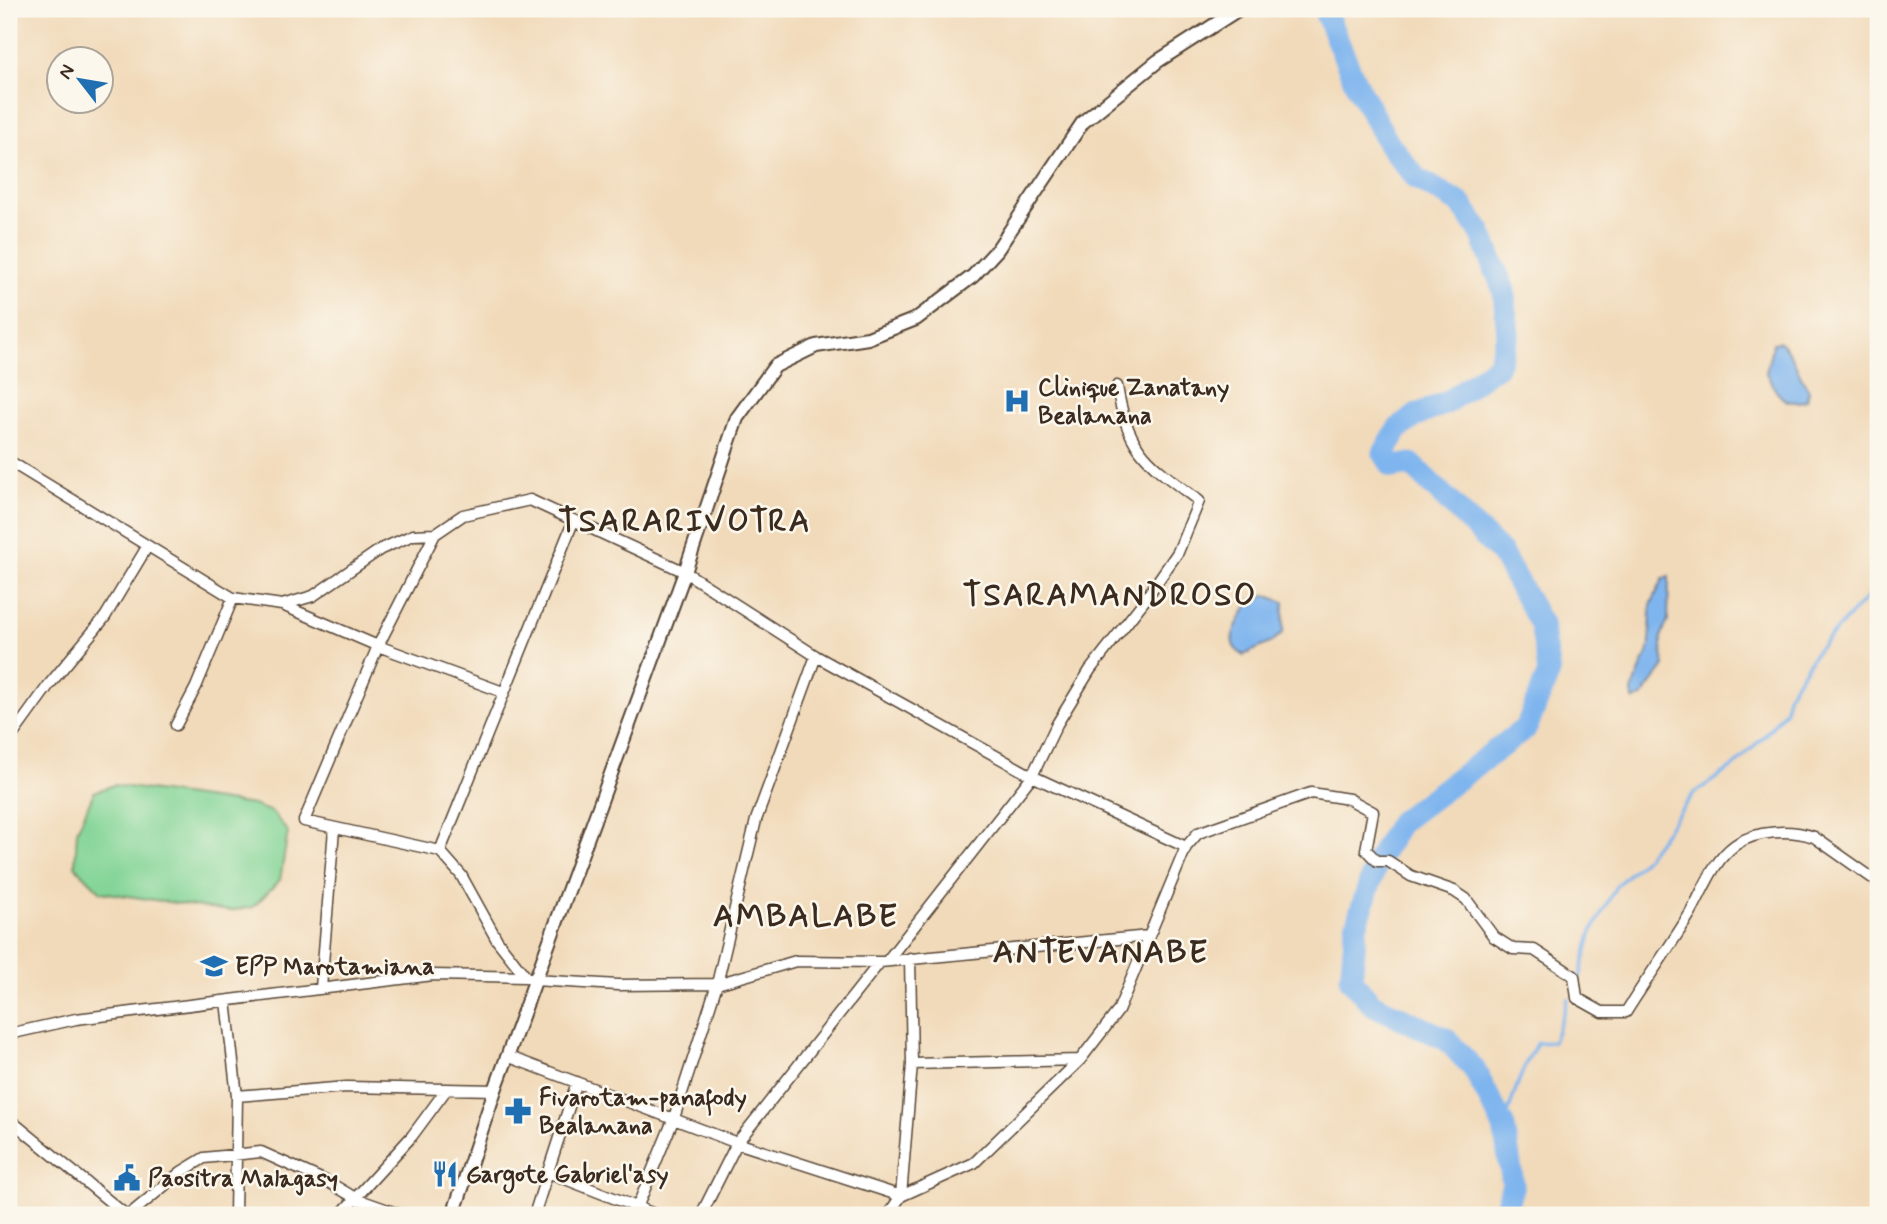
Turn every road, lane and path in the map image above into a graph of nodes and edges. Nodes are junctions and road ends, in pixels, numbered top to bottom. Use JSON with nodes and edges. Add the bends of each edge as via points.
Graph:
{"nodes":[{"id":1,"x":1239,"y":9,"type":"edge"},
{"id":2,"x":1117,"y":386,"type":"dead end"},
{"id":3,"x":9,"y":461,"type":"edge"},
{"id":4,"x":573,"y":522,"type":"junction"},
{"id":5,"x":435,"y":534,"type":"junction"},
{"id":6,"x":147,"y":547,"type":"junction"},
{"id":7,"x":685,"y":572,"type":"junction"},
{"id":8,"x":233,"y":598,"type":"junction"},
{"id":9,"x":282,"y":605,"type":"junction"},
{"id":10,"x":378,"y":646,"type":"junction"},
{"id":11,"x":816,"y":656,"type":"junction"},
{"id":12,"x":503,"y":692,"type":"junction"},
{"id":13,"x":176,"y":725,"type":"dead end"},
{"id":14,"x":12,"y":728,"type":"edge"},
{"id":15,"x":9,"y":740,"type":"edge"},
{"id":16,"x":1032,"y":776,"type":"junction"},
{"id":17,"x":334,"y":829,"type":"junction"},
{"id":18,"x":1186,"y":846,"type":"junction"},
{"id":19,"x":440,"y":851,"type":"junction"},
{"id":20,"x":1878,"y":882,"type":"edge"},
{"id":21,"x":1149,"y":936,"type":"junction"},
{"id":22,"x":910,"y":958,"type":"junction"},
{"id":23,"x":883,"y":962,"type":"junction"},
{"id":24,"x":530,"y":979,"type":"junction"},
{"id":25,"x":716,"y":984,"type":"junction"},
{"id":26,"x":321,"y":988,"type":"junction"},
{"id":27,"x":226,"y":1001,"type":"junction"},
{"id":28,"x":9,"y":1034,"type":"edge"},
{"id":29,"x":508,"y":1056,"type":"junction"},
{"id":30,"x":1080,"y":1060,"type":"junction"},
{"id":31,"x":912,"y":1064,"type":"junction"},
{"id":32,"x":577,"y":1082,"type":"junction"},
{"id":33,"x":446,"y":1090,"type":"junction"},
{"id":34,"x":495,"y":1090,"type":"junction"},
{"id":35,"x":237,"y":1096,"type":"junction"},
{"id":36,"x":674,"y":1118,"type":"junction"},
{"id":37,"x":9,"y":1119,"type":"edge"},
{"id":38,"x":737,"y":1143,"type":"junction"},
{"id":39,"x":236,"y":1155,"type":"junction"},
{"id":40,"x":550,"y":1173,"type":"junction"},
{"id":41,"x":901,"y":1196,"type":"junction"},
{"id":42,"x":357,"y":1199,"type":"junction"},
{"id":43,"x":636,"y":1212,"type":"edge"},
{"id":44,"x":127,"y":1215,"type":"edge"},
{"id":45,"x":235,"y":1215,"type":"edge"},
{"id":46,"x":340,"y":1215,"type":"edge"},
{"id":47,"x":402,"y":1215,"type":"edge"},
{"id":48,"x":453,"y":1215,"type":"edge"},
{"id":49,"x":534,"y":1215,"type":"edge"},
{"id":50,"x":657,"y":1215,"type":"edge"},
{"id":51,"x":701,"y":1215,"type":"edge"},
{"id":52,"x":888,"y":1215,"type":"edge"}],
"edges":[{"from":1,"to":7,"type":"street","via":[[1158,61],[1083,122],[997,250],[973,276],[916,318],[868,338],[816,346],[775,366],[737,418]]},
{"from":2,"to":16,"type":"street","via":[[1132,442],[1146,461],[1199,501],[1178,552],[1090,670]]},
{"from":3,"to":6,"type":"street"},
{"from":4,"to":5,"type":"street","via":[[530,500],[463,515]]},
{"from":4,"to":7,"type":"street"},
{"from":4,"to":12,"type":"street"},
{"from":5,"to":9,"type":"street","via":[[413,535],[380,549],[313,596]]},
{"from":5,"to":10,"type":"street"},
{"from":6,"to":8,"type":"street"},
{"from":6,"to":14,"type":"street","via":[[105,617]]},
{"from":7,"to":11,"type":"street"},
{"from":7,"to":24,"type":"street"},
{"from":8,"to":9,"type":"street"},
{"from":8,"to":13,"type":"street","via":[[197,687]]},
{"from":9,"to":10,"type":"street"},
{"from":10,"to":12,"type":"street"},
{"from":10,"to":17,"type":"street","via":[[304,821]]},
{"from":11,"to":16,"type":"street"},
{"from":11,"to":25,"type":"street","via":[[756,820]]},
{"from":12,"to":19,"type":"street"},
{"from":14,"to":15,"type":"street"},
{"from":16,"to":18,"type":"street"},
{"from":16,"to":23,"type":"street"},
{"from":17,"to":19,"type":"street"},
{"from":17,"to":26,"type":"street"},
{"from":18,"to":20,"type":"street","via":[[1198,833],[1311,793],[1349,799],[1373,812],[1366,850],[1377,861],[1388,861],[1410,876],[1466,899],[1494,937],[1513,949],[1534,950],[1553,960],[1574,976],[1577,998],[1602,1012],[1626,1013],[1712,870],[1736,844],[1772,832],[1804,834]]},
{"from":18,"to":21,"type":"street"},
{"from":19,"to":24,"type":"street","via":[[461,875],[497,940]]},
{"from":21,"to":22,"type":"street"},
{"from":21,"to":30,"type":"street","via":[[1118,1011]]},
{"from":22,"to":23,"type":"street"},
{"from":22,"to":31,"type":"street"},
{"from":23,"to":25,"type":"street","via":[[796,961]]},
{"from":23,"to":38,"type":"street"},
{"from":24,"to":25,"type":"street","via":[[618,985]]},
{"from":24,"to":26,"type":"street","via":[[433,975]]},
{"from":24,"to":29,"type":"street"},
{"from":25,"to":36,"type":"street"},
{"from":26,"to":27,"type":"street"},
{"from":27,"to":28,"type":"street","via":[[76,1019]]},
{"from":27,"to":35,"type":"street"},
{"from":29,"to":32,"type":"street"},
{"from":29,"to":34,"type":"street"},
{"from":30,"to":31,"type":"street"},
{"from":30,"to":41,"type":"street","via":[[974,1163]]},
{"from":31,"to":41,"type":"street"},
{"from":32,"to":36,"type":"street"},
{"from":32,"to":40,"type":"street"},
{"from":33,"to":34,"type":"street"},
{"from":33,"to":35,"type":"street","via":[[347,1087]]},
{"from":33,"to":42,"type":"street"},
{"from":34,"to":48,"type":"street"},
{"from":35,"to":39,"type":"street"},
{"from":36,"to":38,"type":"street"},
{"from":36,"to":43,"type":"street"},
{"from":37,"to":44,"type":"street"},
{"from":38,"to":41,"type":"street"},
{"from":38,"to":51,"type":"street"},
{"from":39,"to":42,"type":"street","via":[[261,1152]]},
{"from":39,"to":44,"type":"street","via":[[204,1158]]},
{"from":39,"to":45,"type":"street"},
{"from":40,"to":43,"type":"street"},
{"from":40,"to":49,"type":"street"},
{"from":41,"to":52,"type":"street"},
{"from":42,"to":46,"type":"street"},
{"from":42,"to":47,"type":"street"},
{"from":43,"to":50,"type":"street"}]}
